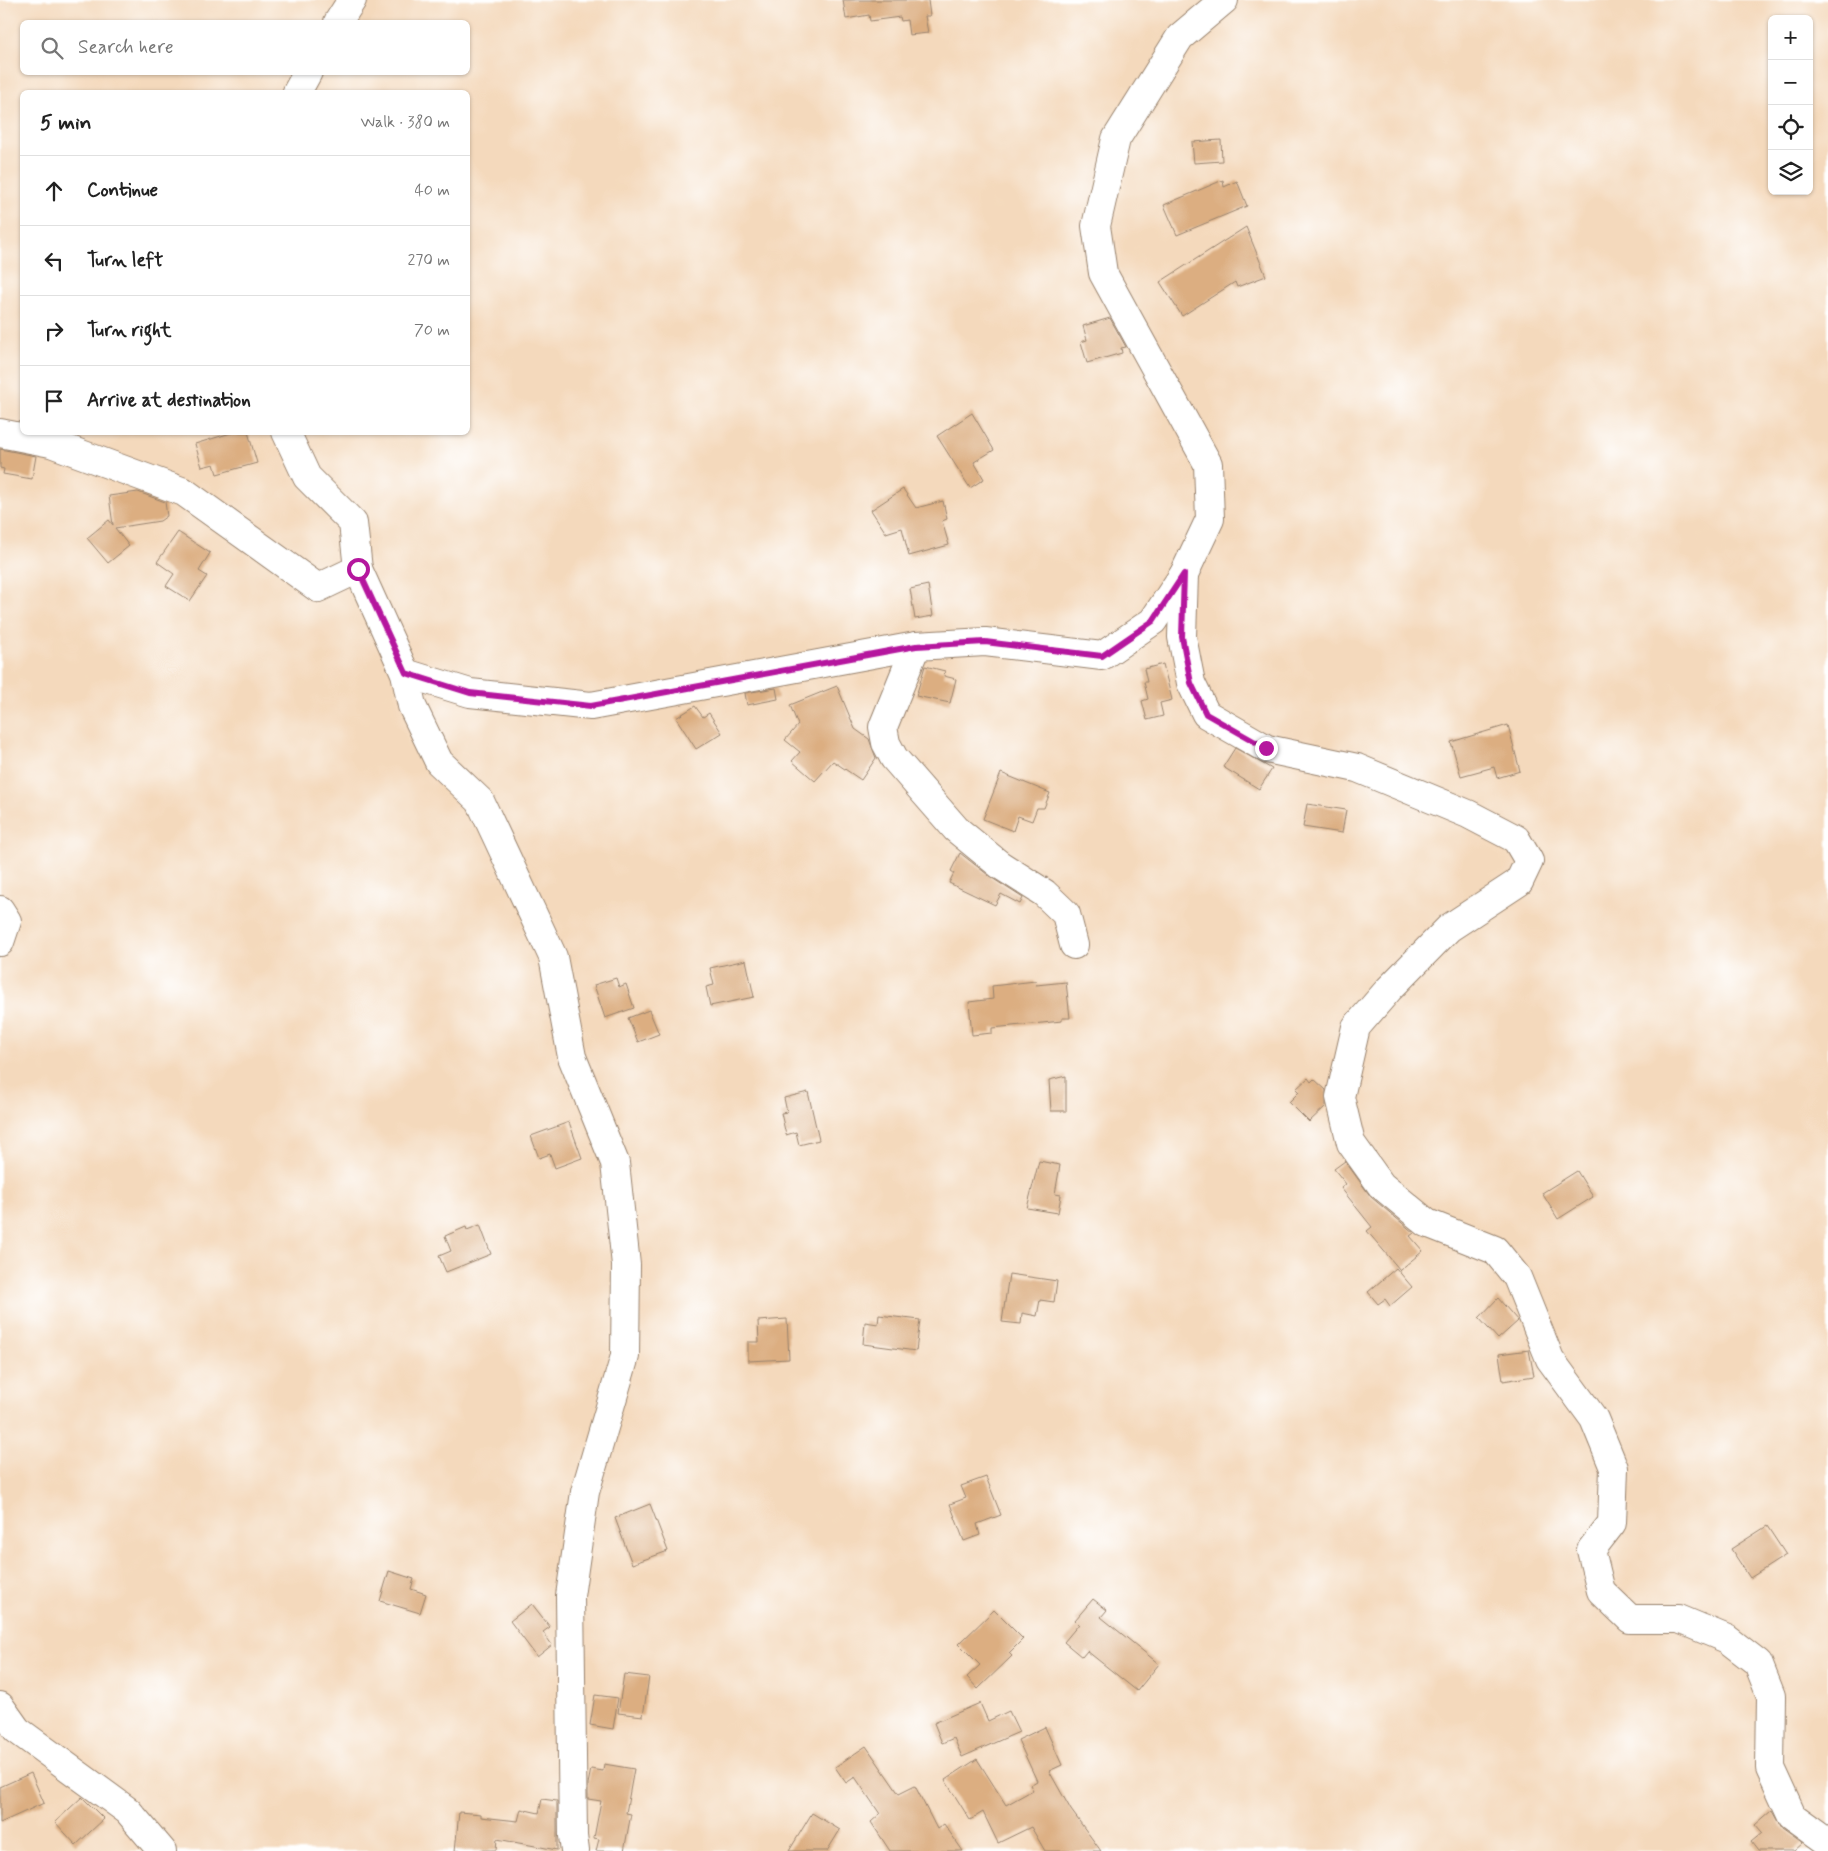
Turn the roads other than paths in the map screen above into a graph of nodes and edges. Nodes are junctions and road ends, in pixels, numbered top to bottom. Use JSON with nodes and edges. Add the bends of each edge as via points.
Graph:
{"nodes":[{"id":1,"x":352,"y":0,"type":"edge"},
{"id":2,"x":1224,"y":0,"type":"edge"},
{"id":3,"x":339,"y":20,"type":"edge"},
{"id":4,"x":306,"y":75,"type":"edge"},
{"id":5,"x":298,"y":90,"type":"edge"},
{"id":6,"x":0,"y":433,"type":"edge"},
{"id":7,"x":287,"y":435,"type":"edge"},
{"id":8,"x":358,"y":569,"type":"junction"},
{"id":9,"x":1184,"y":574,"type":"junction"},
{"id":10,"x":916,"y":646,"type":"junction"},
{"id":11,"x":406,"y":673,"type":"junction"},
{"id":12,"x":0,"y":910,"type":"edge"},
{"id":13,"x":0,"y":942,"type":"edge"},
{"id":14,"x":1074,"y":945,"type":"dead end"},
{"id":15,"x":0,"y":1706,"type":"edge"},
{"id":16,"x":1828,"y":1842,"type":"edge"},
{"id":17,"x":162,"y":1851,"type":"edge"},
{"id":18,"x":575,"y":1851,"type":"edge"}],
"edges":[{"from":1,"to":3,"type":"street"},
{"from":2,"to":9,"type":"street","via":[[1180,37],[1116,139],[1096,226],[1103,274],[1208,464],[1210,518]]},
{"from":4,"to":5,"type":"street"},
{"from":6,"to":8,"type":"street","via":[[51,443],[184,492],[318,588]]},
{"from":7,"to":8,"type":"street","via":[[307,477],[353,523]]},
{"from":8,"to":11,"type":"street"},
{"from":9,"to":10,"type":"street","via":[[1153,621],[1102,656],[985,642]]},
{"from":9,"to":16,"type":"street","via":[[1182,637],[1191,683],[1206,714],[1266,748],[1356,768],[1468,814],[1516,839],[1529,861],[1519,882],[1449,928],[1356,1027],[1340,1096],[1351,1143],[1381,1185],[1428,1223],[1495,1250],[1517,1277],[1550,1359],[1594,1419],[1614,1468],[1612,1523],[1591,1550],[1601,1591],[1630,1619],[1679,1618],[1727,1639],[1758,1663],[1772,1696],[1770,1768],[1792,1816]]},
{"from":10,"to":11,"type":"street","via":[[591,706],[470,693]]},
{"from":10,"to":14,"type":"street","via":[[882,727],[886,744],[894,758],[956,829],[1000,865],[1044,893],[1066,914]]},
{"from":11,"to":18,"type":"street","via":[[412,706],[439,762],[480,801],[553,957],[572,1057],[615,1163],[626,1266],[624,1356],[585,1492],[570,1596]]},
{"from":12,"to":13,"type":"street","via":[[7,921]]},
{"from":15,"to":17,"type":"street","via":[[17,1730],[128,1812]]}]}
